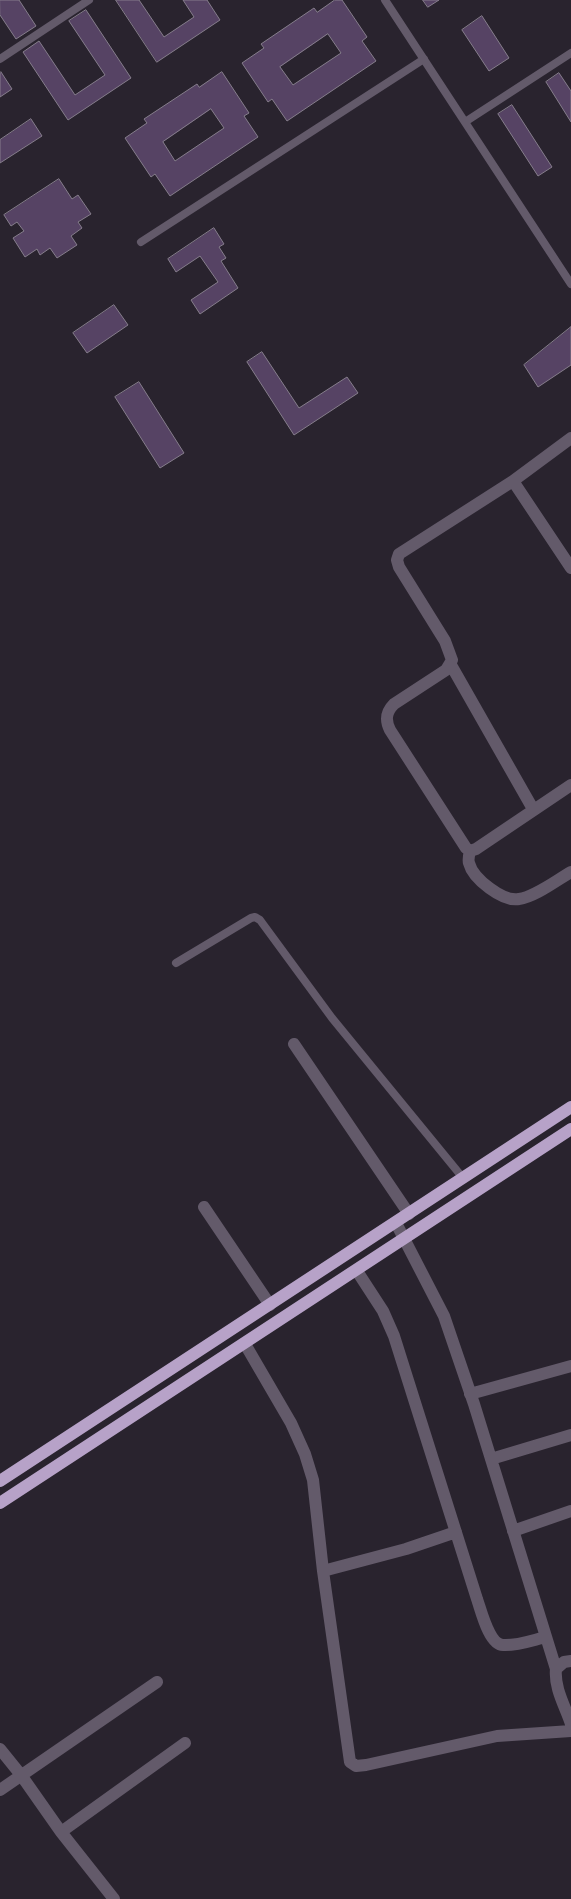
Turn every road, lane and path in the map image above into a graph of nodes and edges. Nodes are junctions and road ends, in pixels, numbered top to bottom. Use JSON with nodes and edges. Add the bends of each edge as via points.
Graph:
{"nodes":[{"id":1,"x":89,"y":0,"type":"edge"},
{"id":2,"x":385,"y":0,"type":"edge"},
{"id":3,"x":571,"y":53,"type":"edge"},
{"id":4,"x":0,"y":59,"type":"edge"},
{"id":5,"x":424,"y":59,"type":"junction"},
{"id":6,"x":465,"y":122,"type":"junction"},
{"id":7,"x":141,"y":242,"type":"dead end"},
{"id":8,"x":571,"y":284,"type":"edge"},
{"id":9,"x":571,"y":438,"type":"edge"},
{"id":10,"x":513,"y":481,"type":"junction"},
{"id":11,"x":571,"y":568,"type":"edge"},
{"id":12,"x":451,"y":665,"type":"junction"},
{"id":13,"x":571,"y":785,"type":"edge"},
{"id":14,"x":533,"y":809,"type":"junction"},
{"id":15,"x":470,"y":851,"type":"junction"},
{"id":16,"x":571,"y":872,"type":"edge"},
{"id":17,"x":176,"y":963,"type":"dead end"},
{"id":18,"x":294,"y":1044,"type":"dead end"},
{"id":19,"x":571,"y":1107,"type":"edge"},
{"id":20,"x":571,"y":1130,"type":"edge"},
{"id":21,"x":463,"y":1178,"type":"junction"},
{"id":22,"x":204,"y":1207,"type":"dead end"},
{"id":23,"x":409,"y":1214,"type":"junction"},
{"id":24,"x":396,"y":1223,"type":"junction"},
{"id":25,"x":404,"y":1239,"type":"junction"},
{"id":26,"x":357,"y":1271,"type":"junction"},
{"id":27,"x":270,"y":1305,"type":"junction"},
{"id":28,"x":245,"y":1344,"type":"junction"},
{"id":29,"x":571,"y":1366,"type":"edge"},
{"id":30,"x":470,"y":1394,"type":"junction"},
{"id":31,"x":571,"y":1435,"type":"edge"},
{"id":32,"x":491,"y":1459,"type":"junction"},
{"id":33,"x":0,"y":1481,"type":"edge"},
{"id":34,"x":0,"y":1503,"type":"edge"},
{"id":35,"x":571,"y":1511,"type":"edge"},
{"id":36,"x":513,"y":1530,"type":"junction"},
{"id":37,"x":456,"y":1532,"type":"junction"},
{"id":38,"x":323,"y":1571,"type":"junction"},
{"id":39,"x":546,"y":1637,"type":"junction"},
{"id":40,"x":571,"y":1661,"type":"edge"},
{"id":41,"x":556,"y":1669,"type":"junction"},
{"id":42,"x":157,"y":1682,"type":"dead end"},
{"id":43,"x":571,"y":1724,"type":"edge"},
{"id":44,"x":571,"y":1731,"type":"edge"},
{"id":45,"x":185,"y":1743,"type":"dead end"},
{"id":46,"x":0,"y":1749,"type":"edge"},
{"id":47,"x":21,"y":1775,"type":"junction"},
{"id":48,"x":0,"y":1790,"type":"edge"},
{"id":49,"x":61,"y":1832,"type":"junction"},
{"id":50,"x":114,"y":1899,"type":"edge"}],
"edges":[{"from":1,"to":4,"type":"lane"},
{"from":2,"to":5,"type":"lane"},
{"from":3,"to":6,"type":"lane"},
{"from":5,"to":6,"type":"lane"},
{"from":5,"to":7,"type":"lane"},
{"from":6,"to":8,"type":"lane"},
{"from":9,"to":10,"type":"street"},
{"from":10,"to":11,"type":"street"},
{"from":10,"to":12,"type":"street","via":[[404,550],[397,560],[448,647]]},
{"from":12,"to":14,"type":"street"},
{"from":12,"to":15,"type":"street","via":[[394,704],[388,712],[386,722]]},
{"from":13,"to":14,"type":"street"},
{"from":14,"to":15,"type":"street"},
{"from":15,"to":16,"type":"street","via":[[469,862],[478,878],[490,888],[512,899],[519,900],[531,895]]},
{"from":17,"to":21,"type":"lane","via":[[251,918],[260,920],[332,1018]]},
{"from":18,"to":23,"type":"street"},
{"from":19,"to":21,"type":"highway"},
{"from":20,"to":25,"type":"highway"},
{"from":21,"to":23,"type":"highway"},
{"from":22,"to":27,"type":"street"},
{"from":23,"to":24,"type":"highway"},
{"from":24,"to":25,"type":"street"},
{"from":24,"to":27,"type":"highway"},
{"from":25,"to":26,"type":"highway"},
{"from":25,"to":30,"type":"street","via":[[444,1316]]},
{"from":26,"to":28,"type":"highway"},
{"from":26,"to":37,"type":"street","via":[[383,1311],[394,1336]]},
{"from":27,"to":33,"type":"highway"},
{"from":28,"to":34,"type":"highway"},
{"from":28,"to":38,"type":"street","via":[[272,1388],[305,1454],[313,1480]]},
{"from":29,"to":30,"type":"street"},
{"from":30,"to":32,"type":"street"},
{"from":31,"to":32,"type":"street"},
{"from":32,"to":36,"type":"street"},
{"from":35,"to":36,"type":"street"},
{"from":36,"to":39,"type":"street"},
{"from":37,"to":38,"type":"street","via":[[406,1549]]},
{"from":37,"to":39,"type":"street","via":[[477,1599],[495,1643],[504,1646]]},
{"from":38,"to":44,"type":"street","via":[[349,1760],[353,1764],[366,1765],[497,1736]]},
{"from":39,"to":41,"type":"street"},
{"from":40,"to":41,"type":"street","via":[[564,1662]]},
{"from":41,"to":43,"type":"street","via":[[557,1685]]},
{"from":42,"to":47,"type":"street"},
{"from":45,"to":49,"type":"street"},
{"from":46,"to":47,"type":"street"},
{"from":47,"to":48,"type":"street"},
{"from":47,"to":49,"type":"street"},
{"from":49,"to":50,"type":"street"}]}
